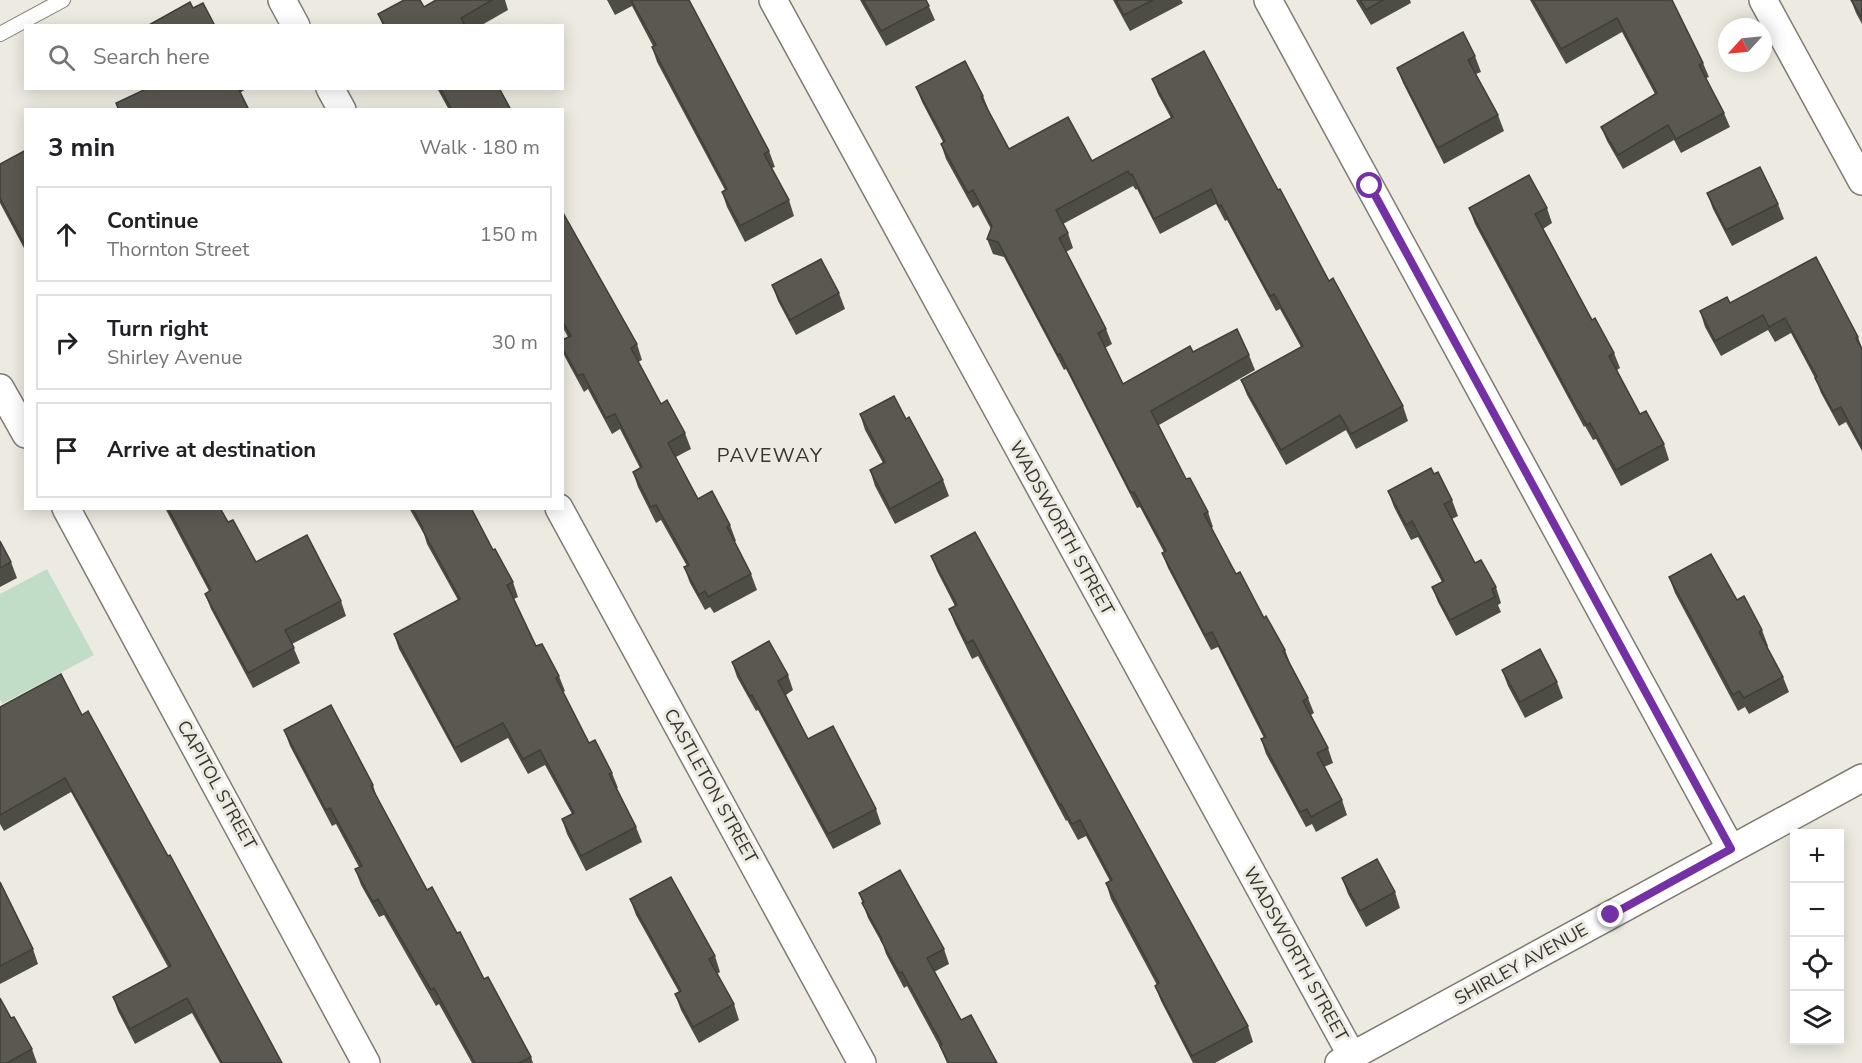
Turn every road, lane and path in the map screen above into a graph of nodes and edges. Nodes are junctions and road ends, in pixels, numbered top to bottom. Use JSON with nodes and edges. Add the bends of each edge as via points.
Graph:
{"nodes":[{"id":1,"x":63,"y":0,"type":"edge"},
{"id":2,"x":282,"y":0,"type":"edge"},
{"id":3,"x":773,"y":0,"type":"edge"},
{"id":4,"x":1268,"y":0,"type":"edge"},
{"id":5,"x":1763,"y":0,"type":"edge"},
{"id":6,"x":295,"y":24,"type":"edge"},
{"id":7,"x":0,"y":34,"type":"edge"},
{"id":8,"x":331,"y":90,"type":"edge"},
{"id":9,"x":341,"y":108,"type":"edge"},
{"id":10,"x":1862,"y":181,"type":"edge"},
{"id":11,"x":0,"y":388,"type":"edge"},
{"id":12,"x":24,"y":430,"type":"edge"},
{"id":13,"x":67,"y":510,"type":"edge"},
{"id":14,"x":560,"y":510,"type":"edge"},
{"id":15,"x":1862,"y":778,"type":"edge"},
{"id":16,"x":1731,"y":849,"type":"junction"},
{"id":17,"x":1345,"y":1060,"type":"edge"},
{"id":18,"x":366,"y":1063,"type":"edge"},
{"id":19,"x":862,"y":1063,"type":"edge"}],
"edges":[{"from":1,"to":7,"type":"lane"},
{"from":2,"to":6,"type":"street"},
{"from":3,"to":17,"type":"street","name":"WADSWORTH STREET"},
{"from":4,"to":16,"type":"street"},
{"from":5,"to":10,"type":"street"},
{"from":8,"to":9,"type":"street"},
{"from":11,"to":12,"type":"street"},
{"from":13,"to":18,"type":"street","name":"CAPITOL STREET"},
{"from":14,"to":19,"type":"street","name":"CASTLETON STREET"},
{"from":15,"to":16,"type":"street","name":"SHIRLEY AVENUE"},
{"from":16,"to":17,"type":"street","name":"SHIRLEY AVENUE"}]}
